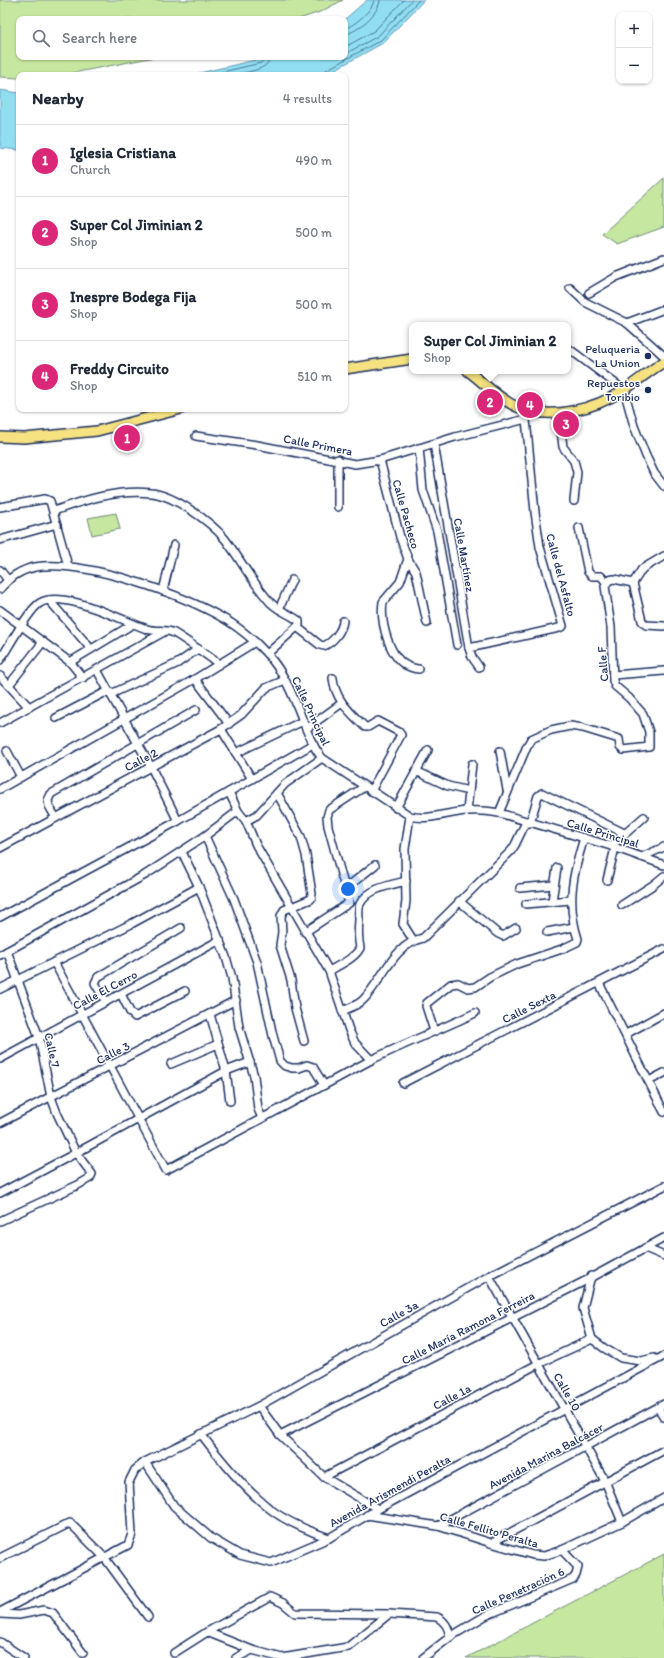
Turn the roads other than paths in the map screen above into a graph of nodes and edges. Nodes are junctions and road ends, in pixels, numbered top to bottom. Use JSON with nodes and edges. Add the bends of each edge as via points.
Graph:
{"nodes":[{"id":1,"x":664,"y":258,"type":"edge"},
{"id":2,"x":570,"y":288,"type":"dead end"},
{"id":3,"x":589,"y":293,"type":"dead end"},
{"id":4,"x":664,"y":310,"type":"edge"},
{"id":5,"x":627,"y":323,"type":"junction"},
{"id":6,"x":571,"y":350,"type":"edge"},
{"id":7,"x":664,"y":356,"type":"edge"},
{"id":8,"x":409,"y":359,"type":"edge"},
{"id":9,"x":664,"y":362,"type":"edge"},
{"id":10,"x":348,"y":369,"type":"edge"},
{"id":11,"x":472,"y":374,"type":"edge"},
{"id":12,"x":624,"y":390,"type":"junction"},
{"id":13,"x":170,"y":412,"type":"edge"},
{"id":14,"x":559,"y":413,"type":"junction"},
{"id":15,"x":527,"y":415,"type":"junction"},
{"id":16,"x":196,"y":436,"type":"dead end"},
{"id":17,"x":0,"y":437,"type":"edge"},
{"id":18,"x":434,"y":444,"type":"junction"},
{"id":19,"x":419,"y":448,"type":"junction"},
{"id":20,"x":338,"y":459,"type":"junction"},
{"id":21,"x":380,"y":460,"type":"junction"},
{"id":22,"x":664,"y":486,"type":"edge"},
{"id":23,"x":574,"y":500,"type":"dead end"},
{"id":24,"x":0,"y":507,"type":"edge"},
{"id":25,"x":338,"y":507,"type":"dead end"},
{"id":26,"x":54,"y":511,"type":"junction"},
{"id":27,"x":57,"y":524,"type":"junction"},
{"id":28,"x":579,"y":528,"type":"dead end"},
{"id":29,"x":0,"y":540,"type":"edge"},
{"id":30,"x":174,"y":545,"type":"dead end"},
{"id":31,"x":664,"y":556,"type":"edge"},
{"id":32,"x":408,"y":559,"type":"junction"},
{"id":33,"x":68,"y":566,"type":"junction"},
{"id":34,"x":0,"y":570,"type":"edge"},
{"id":35,"x":8,"y":580,"type":"junction"},
{"id":36,"x":292,"y":580,"type":"dead end"},
{"id":37,"x":606,"y":582,"type":"junction"},
{"id":38,"x":633,"y":583,"type":"junction"},
{"id":39,"x":0,"y":589,"type":"edge"},
{"id":40,"x":163,"y":591,"type":"junction"},
{"id":41,"x":49,"y":600,"type":"junction"},
{"id":42,"x":279,"y":609,"type":"junction"},
{"id":43,"x":0,"y":610,"type":"edge"},
{"id":44,"x":343,"y":621,"type":"dead end"},
{"id":45,"x":427,"y":623,"type":"dead end"},
{"id":46,"x":133,"y":624,"type":"junction"},
{"id":47,"x":664,"y":626,"type":"edge"},
{"id":48,"x":21,"y":627,"type":"junction"},
{"id":49,"x":297,"y":627,"type":"junction"},
{"id":50,"x":166,"y":631,"type":"junction"},
{"id":51,"x":42,"y":642,"type":"junction"},
{"id":52,"x":255,"y":642,"type":"junction"},
{"id":53,"x":457,"y":645,"type":"dead end"},
{"id":54,"x":469,"y":648,"type":"junction"},
{"id":55,"x":91,"y":649,"type":"junction"},
{"id":56,"x":198,"y":649,"type":"junction"},
{"id":57,"x":267,"y":654,"type":"junction"},
{"id":58,"x":0,"y":660,"type":"edge"},
{"id":59,"x":70,"y":662,"type":"junction"},
{"id":60,"x":219,"y":664,"type":"junction"},
{"id":61,"x":480,"y":667,"type":"dead end"},
{"id":62,"x":419,"y":669,"type":"dead end"},
{"id":63,"x":97,"y":670,"type":"junction"},
{"id":64,"x":664,"y":671,"type":"edge"},
{"id":65,"x":613,"y":675,"type":"junction"},
{"id":66,"x":0,"y":676,"type":"edge"},
{"id":67,"x":82,"y":678,"type":"junction"},
{"id":68,"x":332,"y":678,"type":"dead end"},
{"id":69,"x":195,"y":679,"type":"junction"},
{"id":70,"x":285,"y":680,"type":"junction"},
{"id":71,"x":9,"y":685,"type":"junction"},
{"id":72,"x":111,"y":694,"type":"junction"},
{"id":73,"x":342,"y":703,"type":"junction"},
{"id":74,"x":29,"y":707,"type":"junction"},
{"id":75,"x":196,"y":710,"type":"dead end"},
{"id":76,"x":56,"y":718,"type":"dead end"},
{"id":77,"x":123,"y":719,"type":"junction"},
{"id":78,"x":303,"y":721,"type":"junction"},
{"id":79,"x":0,"y":723,"type":"edge"},
{"id":80,"x":228,"y":724,"type":"junction"},
{"id":81,"x":221,"y":729,"type":"junction"},
{"id":82,"x":306,"y":729,"type":"junction"},
{"id":83,"x":137,"y":744,"type":"junction"},
{"id":84,"x":313,"y":744,"type":"junction"},
{"id":85,"x":428,"y":750,"type":"dead end"},
{"id":86,"x":500,"y":750,"type":"dead end"},
{"id":87,"x":7,"y":751,"type":"dead end"},
{"id":88,"x":236,"y":753,"type":"junction"},
{"id":89,"x":322,"y":758,"type":"junction"},
{"id":90,"x":472,"y":764,"type":"dead end"},
{"id":91,"x":151,"y":767,"type":"junction"},
{"id":92,"x":416,"y":771,"type":"junction"},
{"id":93,"x":21,"y":777,"type":"junction"},
{"id":94,"x":252,"y":780,"type":"junction"},
{"id":95,"x":1,"y":786,"type":"edge"},
{"id":96,"x":364,"y":787,"type":"junction"},
{"id":97,"x":371,"y":791,"type":"junction"},
{"id":98,"x":469,"y":791,"type":"junction"},
{"id":99,"x":507,"y":791,"type":"junction"},
{"id":100,"x":229,"y":792,"type":"junction"},
{"id":101,"x":277,"y":793,"type":"junction"},
{"id":102,"x":396,"y":808,"type":"junction"},
{"id":103,"x":238,"y":811,"type":"junction"},
{"id":104,"x":467,"y":811,"type":"junction"},
{"id":105,"x":498,"y":813,"type":"junction"},
{"id":106,"x":410,"y":816,"type":"junction"},
{"id":107,"x":644,"y":817,"type":"dead end"},
{"id":108,"x":56,"y":818,"type":"junction"},
{"id":109,"x":178,"y":821,"type":"junction"},
{"id":110,"x":246,"y":821,"type":"junction"},
{"id":111,"x":528,"y":822,"type":"junction"},
{"id":112,"x":624,"y":834,"type":"junction"},
{"id":113,"x":205,"y":836,"type":"junction"},
{"id":114,"x":584,"y":838,"type":"junction"},
{"id":115,"x":613,"y":847,"type":"junction"},
{"id":116,"x":664,"y":847,"type":"edge"},
{"id":117,"x":0,"y":848,"type":"edge"},
{"id":118,"x":182,"y":852,"type":"junction"},
{"id":119,"x":642,"y":857,"type":"junction"},
{"id":120,"x":664,"y":864,"type":"edge"},
{"id":121,"x":375,"y":865,"type":"dead end"},
{"id":122,"x":557,"y":868,"type":"dead end"},
{"id":123,"x":664,"y":876,"type":"edge"},
{"id":124,"x":607,"y":880,"type":"dead end"},
{"id":125,"x":406,"y":881,"type":"junction"},
{"id":126,"x":554,"y":885,"type":"junction"},
{"id":127,"x":199,"y":887,"type":"junction"},
{"id":128,"x":520,"y":888,"type":"dead end"},
{"id":129,"x":345,"y":889,"type":"junction"},
{"id":130,"x":571,"y":900,"type":"junction"},
{"id":131,"x":459,"y":901,"type":"junction"},
{"id":132,"x":552,"y":901,"type":"junction"},
{"id":133,"x":349,"y":903,"type":"junction"},
{"id":134,"x":526,"y":904,"type":"dead end"},
{"id":135,"x":360,"y":905,"type":"junction"},
{"id":136,"x":622,"y":905,"type":"dead end"},
{"id":137,"x":290,"y":906,"type":"junction"},
{"id":138,"x":0,"y":917,"type":"edge"},
{"id":139,"x":574,"y":927,"type":"junction"},
{"id":140,"x":181,"y":928,"type":"dead end"},
{"id":141,"x":516,"y":928,"type":"dead end"},
{"id":142,"x":305,"y":932,"type":"junction"},
{"id":143,"x":547,"y":932,"type":"dead end"},
{"id":144,"x":220,"y":940,"type":"junction"},
{"id":145,"x":414,"y":940,"type":"junction"},
{"id":146,"x":664,"y":950,"type":"edge"},
{"id":147,"x":7,"y":951,"type":"junction"},
{"id":148,"x":0,"y":955,"type":"edge"},
{"id":149,"x":54,"y":962,"type":"junction"},
{"id":150,"x":329,"y":971,"type":"junction"},
{"id":151,"x":18,"y":979,"type":"junction"},
{"id":152,"x":599,"y":983,"type":"junction"},
{"id":153,"x":0,"y":989,"type":"edge"},
{"id":154,"x":185,"y":991,"type":"dead end"},
{"id":155,"x":121,"y":994,"type":"junction"},
{"id":156,"x":236,"y":1000,"type":"junction"},
{"id":157,"x":106,"y":1002,"type":"junction"},
{"id":158,"x":342,"y":1011,"type":"junction"},
{"id":159,"x":475,"y":1013,"type":"dead end"},
{"id":160,"x":664,"y":1013,"type":"edge"},
{"id":161,"x":210,"y":1014,"type":"junction"},
{"id":162,"x":81,"y":1015,"type":"junction"},
{"id":163,"x":434,"y":1031,"type":"junction"},
{"id":164,"x":626,"y":1034,"type":"junction"},
{"id":165,"x":39,"y":1037,"type":"junction"},
{"id":166,"x":304,"y":1041,"type":"dead end"},
{"id":167,"x":218,"y":1044,"type":"junction"},
{"id":168,"x":0,"y":1058,"type":"edge"},
{"id":169,"x":371,"y":1060,"type":"junction"},
{"id":170,"x":250,"y":1062,"type":"junction"},
{"id":171,"x":171,"y":1064,"type":"dead end"},
{"id":172,"x":110,"y":1066,"type":"junction"},
{"id":173,"x":226,"y":1071,"type":"junction"},
{"id":174,"x":664,"y":1073,"type":"edge"},
{"id":175,"x":649,"y":1081,"type":"junction"},
{"id":176,"x":403,"y":1083,"type":"dead end"},
{"id":177,"x":324,"y":1084,"type":"junction"},
{"id":178,"x":51,"y":1097,"type":"junction"},
{"id":179,"x":230,"y":1101,"type":"dead end"},
{"id":180,"x":664,"y":1112,"type":"edge"},
{"id":181,"x":262,"y":1118,"type":"junction"},
{"id":182,"x":137,"y":1119,"type":"junction"},
{"id":183,"x":0,"y":1123,"type":"edge"},
{"id":184,"x":76,"y":1153,"type":"junction"},
{"id":185,"x":664,"y":1186,"type":"edge"},
{"id":186,"x":0,"y":1193,"type":"edge"},
{"id":187,"x":0,"y":1221,"type":"edge"},
{"id":188,"x":664,"y":1238,"type":"edge"},
{"id":189,"x":645,"y":1248,"type":"junction"},
{"id":190,"x":664,"y":1256,"type":"edge"},
{"id":191,"x":489,"y":1276,"type":"junction"},
{"id":192,"x":592,"y":1276,"type":"junction"},
{"id":193,"x":513,"y":1317,"type":"junction"},
{"id":194,"x":592,"y":1339,"type":"junction"},
{"id":195,"x":664,"y":1355,"type":"edge"},
{"id":196,"x":538,"y":1364,"type":"junction"},
{"id":197,"x":259,"y":1406,"type":"junction"},
{"id":198,"x":661,"y":1406,"type":"edge"},
{"id":199,"x":564,"y":1409,"type":"junction"},
{"id":200,"x":664,"y":1417,"type":"edge"},
{"id":201,"x":201,"y":1434,"type":"junction"},
{"id":202,"x":280,"y":1436,"type":"junction"},
{"id":203,"x":586,"y":1446,"type":"junction"},
{"id":204,"x":664,"y":1450,"type":"edge"},
{"id":205,"x":145,"y":1462,"type":"junction"},
{"id":206,"x":324,"y":1477,"type":"junction"},
{"id":207,"x":605,"y":1481,"type":"junction"},
{"id":208,"x":664,"y":1498,"type":"edge"},
{"id":209,"x":378,"y":1509,"type":"junction"},
{"id":210,"x":367,"y":1515,"type":"junction"},
{"id":211,"x":622,"y":1522,"type":"junction"},
{"id":212,"x":438,"y":1526,"type":"junction"},
{"id":213,"x":329,"y":1538,"type":"junction"},
{"id":214,"x":491,"y":1543,"type":"junction"},
{"id":215,"x":562,"y":1550,"type":"junction"},
{"id":216,"x":104,"y":1557,"type":"junction"},
{"id":217,"x":0,"y":1558,"type":"edge"},
{"id":218,"x":0,"y":1613,"type":"edge"},
{"id":219,"x":389,"y":1614,"type":"junction"},
{"id":220,"x":148,"y":1617,"type":"dead end"},
{"id":221,"x":206,"y":1632,"type":"junction"},
{"id":222,"x":450,"y":1637,"type":"junction"},
{"id":223,"x":0,"y":1642,"type":"edge"},
{"id":224,"x":252,"y":1650,"type":"junction"},
{"id":225,"x":83,"y":1653,"type":"dead end"},
{"id":226,"x":174,"y":1653,"type":"dead end"},
{"id":227,"x":24,"y":1658,"type":"edge"},
{"id":228,"x":236,"y":1658,"type":"edge"},
{"id":229,"x":423,"y":1658,"type":"edge"}],
"edges":[{"from":1,"to":3,"type":"street","via":[[616,277]]},
{"from":2,"to":5,"type":"street","via":[[585,302]]},
{"from":4,"to":5,"type":"street"},
{"from":5,"to":7,"type":"street"},
{"from":6,"to":12,"type":"street"},
{"from":8,"to":10,"type":"main road"},
{"from":9,"to":12,"type":"main road"},
{"from":11,"to":15,"type":"main road"},
{"from":12,"to":14,"type":"main road","via":[[602,402]]},
{"from":12,"to":22,"type":"street","via":[[646,456]]},
{"from":13,"to":17,"type":"main road","via":[[97,432],[24,438]]},
{"from":14,"to":15,"type":"main road"},
{"from":14,"to":23,"type":"street","via":[[563,447],[574,461],[577,472]]},
{"from":15,"to":18,"type":"street","name":"Calle Primera"},
{"from":15,"to":54,"type":"street","name":"Calle del Asfalto","via":[[534,512],[540,547],[563,626]]},
{"from":16,"to":20,"type":"street","name":"Calle Primera"},
{"from":18,"to":19,"type":"street","name":"Calle Primera"},
{"from":18,"to":54,"type":"street","name":"Calle Martínez"},
{"from":19,"to":21,"type":"street","name":"Calle Primera"},
{"from":19,"to":53,"type":"street","via":[[423,490],[437,531]]},
{"from":20,"to":21,"type":"street","name":"Calle Primera","via":[[355,464]]},
{"from":20,"to":25,"type":"street"},
{"from":21,"to":32,"type":"street","name":"Calle Pacheco"},
{"from":24,"to":26,"type":"street","via":[[46,499],[51,502]]},
{"from":26,"to":27,"type":"street"},
{"from":26,"to":42,"type":"street","via":[[90,498],[153,492],[163,496],[195,512],[215,528],[262,593]]},
{"from":27,"to":29,"type":"street"},
{"from":27,"to":33,"type":"street"},
{"from":28,"to":37,"type":"street","via":[[588,572],[592,576],[601,576]]},
{"from":30,"to":40,"type":"street"},
{"from":31,"to":38,"type":"street","via":[[642,569]]},
{"from":32,"to":45,"type":"street","via":[[416,572]]},
{"from":32,"to":62,"type":"street","name":"Calle Pacheco","via":[[400,582],[383,602],[384,627],[387,639],[398,658],[410,667]]},
{"from":33,"to":35,"type":"street","name":"Calle Principal","via":[[34,567]]},
{"from":33,"to":40,"type":"street","name":"Calle Principal","via":[[107,573]]},
{"from":34,"to":35,"type":"street"},
{"from":35,"to":39,"type":"street","name":"Calle Principal"},
{"from":36,"to":42,"type":"street"},
{"from":37,"to":38,"type":"street","via":[[614,579]]},
{"from":37,"to":65,"type":"street","name":"Calle F","via":[[612,627]]},
{"from":38,"to":47,"type":"street","via":[[642,621],[646,625]]},
{"from":40,"to":52,"type":"street","name":"Calle Principal","via":[[228,621]]},
{"from":41,"to":46,"type":"street","via":[[73,602],[98,609]]},
{"from":41,"to":48,"type":"street","via":[[34,608]]},
{"from":41,"to":55,"type":"street"},
{"from":42,"to":49,"type":"street","via":[[298,620],[300,624]]},
{"from":43,"to":48,"type":"street"},
{"from":44,"to":49,"type":"street","via":[[342,629],[324,646]]},
{"from":46,"to":50,"type":"street","via":[[149,630]]},
{"from":46,"to":55,"type":"street"},
{"from":48,"to":51,"type":"street"},
{"from":48,"to":58,"type":"street"},
{"from":49,"to":57,"type":"street"},
{"from":50,"to":56,"type":"street","via":[[172,632]]},
{"from":50,"to":63,"type":"street"},
{"from":51,"to":59,"type":"street"},
{"from":51,"to":71,"type":"street"},
{"from":52,"to":57,"type":"street","name":"Calle Principal"},
{"from":52,"to":60,"type":"street"},
{"from":54,"to":61,"type":"street","name":"Calle Martínez"},
{"from":55,"to":59,"type":"street"},
{"from":56,"to":60,"type":"street"},
{"from":56,"to":72,"type":"street","via":[[178,662]]},
{"from":57,"to":70,"type":"street","name":"Calle Principal"},
{"from":59,"to":67,"type":"street"},
{"from":60,"to":69,"type":"street"},
{"from":63,"to":67,"type":"street"},
{"from":63,"to":72,"type":"street"},
{"from":64,"to":65,"type":"street"},
{"from":65,"to":99,"type":"street","name":"Calle F","via":[[615,686],[643,714],[649,732],[650,745],[647,749],[623,750],[617,738],[583,728],[570,726],[551,730],[531,739]]},
{"from":66,"to":71,"type":"street"},
{"from":67,"to":74,"type":"street"},
{"from":68,"to":73,"type":"street"},
{"from":69,"to":77,"type":"street"},
{"from":69,"to":80,"type":"street"},
{"from":70,"to":78,"type":"street","name":"Calle Principal"},
{"from":70,"to":80,"type":"street","name":"Calle 2","via":[[266,688],[241,715]]},
{"from":71,"to":74,"type":"street"},
{"from":72,"to":76,"type":"street","via":[[104,693]]},
{"from":72,"to":77,"type":"street"},
{"from":73,"to":82,"type":"street"},
{"from":73,"to":97,"type":"street","via":[[364,727],[378,721],[400,734]]},
{"from":74,"to":79,"type":"street"},
{"from":75,"to":83,"type":"street"},
{"from":77,"to":83,"type":"street"},
{"from":77,"to":93,"type":"street"},
{"from":78,"to":82,"type":"street","name":"Calle Principal"},
{"from":78,"to":88,"type":"street"},
{"from":80,"to":81,"type":"street","name":"Calle 2"},
{"from":81,"to":88,"type":"street"},
{"from":81,"to":91,"type":"street","name":"Calle 2"},
{"from":82,"to":84,"type":"street","name":"Calle Principal"},
{"from":83,"to":91,"type":"street"},
{"from":83,"to":108,"type":"street","via":[[51,794],[48,800]]},
{"from":84,"to":89,"type":"street","name":"Calle Principal"},
{"from":84,"to":94,"type":"street"},
{"from":85,"to":92,"type":"street"},
{"from":86,"to":99,"type":"street"},
{"from":87,"to":93,"type":"street"},
{"from":88,"to":94,"type":"street"},
{"from":89,"to":96,"type":"street","name":"Calle Principal"},
{"from":89,"to":101,"type":"street","via":[[297,774]]},
{"from":90,"to":98,"type":"street"},
{"from":91,"to":108,"type":"street","name":"Calle 2"},
{"from":91,"to":109,"type":"street"},
{"from":92,"to":98,"type":"street","via":[[448,786]]},
{"from":92,"to":102,"type":"street"},
{"from":93,"to":95,"type":"street"},
{"from":94,"to":100,"type":"street"},
{"from":96,"to":97,"type":"street","name":"Calle Principal"},
{"from":96,"to":129,"type":"street","via":[[329,810],[327,817]]},
{"from":97,"to":102,"type":"street","name":"Calle Principal"},
{"from":98,"to":104,"type":"street"},
{"from":99,"to":105,"type":"street"},
{"from":100,"to":103,"type":"street"},
{"from":100,"to":109,"type":"street"},
{"from":101,"to":110,"type":"street","via":[[257,815]]},
{"from":101,"to":137,"type":"street","via":[[302,837],[312,894],[311,899]]},
{"from":102,"to":106,"type":"street","name":"Calle Principal"},
{"from":103,"to":110,"type":"street"},
{"from":103,"to":113,"type":"street"},
{"from":104,"to":105,"type":"street","name":"Calle Principal"},
{"from":104,"to":106,"type":"street","name":"Calle Principal","via":[[424,818]]},
{"from":105,"to":111,"type":"street","name":"Calle Principal"},
{"from":106,"to":125,"type":"street","via":[[405,849]]},
{"from":107,"to":112,"type":"street"},
{"from":108,"to":117,"type":"street","name":"Calle 2"},
{"from":109,"to":138,"type":"street"},
{"from":110,"to":137,"type":"street","via":[[256,846]]},
{"from":111,"to":112,"type":"street","via":[[538,796],[542,793]]},
{"from":111,"to":114,"type":"street","name":"Calle Principal"},
{"from":111,"to":131,"type":"street","via":[[510,851]]},
{"from":112,"to":115,"type":"street"},
{"from":113,"to":118,"type":"street"},
{"from":113,"to":177,"type":"street","via":[[234,899],[257,962],[280,1061],[292,1068],[307,1065],[313,1067]]},
{"from":114,"to":115,"type":"street","name":"Calle Principal"},
{"from":114,"to":130,"type":"street","via":[[573,877]]},
{"from":115,"to":119,"type":"street","name":"Calle Principal"},
{"from":115,"to":124,"type":"street"},
{"from":116,"to":119,"type":"street"},
{"from":118,"to":127,"type":"street"},
{"from":118,"to":147,"type":"street"},
{"from":119,"to":120,"type":"street","name":"Calle Principal"},
{"from":121,"to":129,"type":"street"},
{"from":122,"to":126,"type":"street"},
{"from":123,"to":136,"type":"street"},
{"from":125,"to":135,"type":"street","via":[[382,886]]},
{"from":125,"to":145,"type":"street","via":[[403,924]]},
{"from":126,"to":128,"type":"street"},
{"from":126,"to":132,"type":"street"},
{"from":127,"to":144,"type":"street"},
{"from":127,"to":149,"type":"street"},
{"from":129,"to":133,"type":"street"},
{"from":130,"to":132,"type":"street"},
{"from":130,"to":139,"type":"street"},
{"from":131,"to":141,"type":"street","via":[[503,936]]},
{"from":131,"to":145,"type":"street","via":[[423,938]]},
{"from":132,"to":134,"type":"street"},
{"from":133,"to":135,"type":"street"},
{"from":133,"to":142,"type":"street"},
{"from":135,"to":150,"type":"street","via":[[360,948],[358,952]]},
{"from":137,"to":142,"type":"street"},
{"from":137,"to":166,"type":"street","via":[[280,916],[280,945],[292,980],[295,1008]]},
{"from":139,"to":143,"type":"street"},
{"from":139,"to":163,"type":"street","via":[[578,940],[562,950],[517,964],[475,987],[451,984],[427,1003]]},
{"from":140,"to":157,"type":"street","via":[[98,977],[95,983]]},
{"from":142,"to":150,"type":"street"},
{"from":144,"to":155,"type":"street","name":"Calle El Cerro"},
{"from":144,"to":156,"type":"street"},
{"from":145,"to":158,"type":"street","via":[[402,948],[363,1000]]},
{"from":146,"to":152,"type":"street","name":"Calle Sexta"},
{"from":147,"to":148,"type":"street"},
{"from":147,"to":151,"type":"street","name":"Calle 7"},
{"from":149,"to":151,"type":"street"},
{"from":149,"to":162,"type":"street"},
{"from":150,"to":158,"type":"street"},
{"from":151,"to":153,"type":"street"},
{"from":151,"to":165,"type":"street","name":"Calle 7"},
{"from":152,"to":164,"type":"street"},
{"from":152,"to":176,"type":"street","name":"Calle Sexta"},
{"from":154,"to":155,"type":"street","via":[[135,1017]]},
{"from":155,"to":157,"type":"street","name":"Calle El Cerro"},
{"from":156,"to":161,"type":"street","name":"Calle 3"},
{"from":156,"to":170,"type":"street","via":[[239,1027]]},
{"from":157,"to":162,"type":"street","name":"Calle El Cerro"},
{"from":158,"to":169,"type":"street","via":[[355,1042]]},
{"from":159,"to":163,"type":"street"},
{"from":160,"to":164,"type":"street"},
{"from":161,"to":167,"type":"street"},
{"from":161,"to":172,"type":"street","name":"Calle 3"},
{"from":162,"to":165,"type":"street","name":"Calle El Cerro"},
{"from":162,"to":172,"type":"street"},
{"from":163,"to":169,"type":"street"},
{"from":164,"to":175,"type":"street"},
{"from":165,"to":168,"type":"street","name":"Calle El Cerro"},
{"from":165,"to":178,"type":"street","name":"Calle 7"},
{"from":167,"to":171,"type":"street"},
{"from":167,"to":173,"type":"street"},
{"from":169,"to":177,"type":"street"},
{"from":170,"to":173,"type":"street"},
{"from":170,"to":181,"type":"street","via":[[256,1085],[258,1109]]},
{"from":172,"to":178,"type":"street","name":"Calle 3"},
{"from":172,"to":182,"type":"street"},
{"from":173,"to":179,"type":"street"},
{"from":173,"to":182,"type":"street"},
{"from":174,"to":175,"type":"street"},
{"from":175,"to":180,"type":"street"},
{"from":177,"to":181,"type":"street"},
{"from":178,"to":183,"type":"street","name":"Calle 3"},
{"from":178,"to":184,"type":"street","name":"Calle 7"},
{"from":181,"to":182,"type":"street","via":[[166,1170]]},
{"from":182,"to":184,"type":"street"},
{"from":184,"to":186,"type":"street"},
{"from":184,"to":187,"type":"street","name":"Calle 7","via":[[92,1174],[90,1178]]},
{"from":185,"to":191,"type":"street","name":"Calle 3a"},
{"from":188,"to":189,"type":"street","name":"Calle María Ramona Ferreira"},
{"from":189,"to":190,"type":"street"},
{"from":189,"to":192,"type":"street","name":"Calle María Ramona Ferreira"},
{"from":191,"to":193,"type":"street","name":"Calle 10"},
{"from":191,"to":197,"type":"street","name":"Calle 3a"},
{"from":192,"to":193,"type":"street","name":"Calle María Ramona Ferreira"},
{"from":192,"to":194,"type":"street","via":[[583,1308]]},
{"from":193,"to":196,"type":"street","name":"Calle 10"},
{"from":193,"to":202,"type":"street","name":"Calle María Ramona Ferreira"},
{"from":194,"to":195,"type":"street","via":[[621,1358],[641,1361]]},
{"from":194,"to":196,"type":"street","name":"Calle 1a"},
{"from":195,"to":199,"type":"street","name":"Avenida Arismendi Peralta"},
{"from":196,"to":199,"type":"street","name":"Calle 10"},
{"from":196,"to":206,"type":"street","name":"Calle 1a"},
{"from":197,"to":201,"type":"street","name":"Calle 3a"},
{"from":197,"to":202,"type":"street"},
{"from":198,"to":200,"type":"street"},
{"from":198,"to":203,"type":"street","name":"Avenida Marina Balcácer"},
{"from":199,"to":203,"type":"street","name":"Calle 10"},
{"from":199,"to":209,"type":"street","name":"Avenida Arismendi Peralta"},
{"from":201,"to":205,"type":"street","name":"Calle 3a"},
{"from":201,"to":213,"type":"street","via":[[221,1461],[269,1509]]},
{"from":202,"to":206,"type":"street"},
{"from":203,"to":207,"type":"street","name":"Calle 10"},
{"from":203,"to":212,"type":"street","name":"Avenida Marina Balcácer"},
{"from":204,"to":207,"type":"street"},
{"from":205,"to":213,"type":"street","name":"Avenida Arismendi Peralta","via":[[174,1506],[211,1538],[240,1555],[271,1563]]},
{"from":205,"to":216,"type":"street","name":"Calle 3a","via":[[134,1470],[129,1482],[132,1534],[128,1545]]},
{"from":206,"to":209,"type":"street"},
{"from":207,"to":211,"type":"street","name":"Calle 10"},
{"from":207,"to":214,"type":"street"},
{"from":208,"to":211,"type":"street","name":"Calle Fellito Peralta"},
{"from":209,"to":210,"type":"street","name":"Avenida Arismendi Peralta"},
{"from":210,"to":212,"type":"street","name":"Calle Fellito Peralta"},
{"from":210,"to":213,"type":"street","name":"Avenida Arismendi Peralta"},
{"from":211,"to":215,"type":"street","name":"Calle Fellito Peralta"},
{"from":212,"to":214,"type":"street","name":"Calle Fellito Peralta"},
{"from":214,"to":215,"type":"street","name":"Calle Fellito Peralta","via":[[539,1556]]},
{"from":215,"to":222,"type":"street","name":"Calle Penetración 6","via":[[578,1567],[573,1578],[485,1616]]},
{"from":216,"to":217,"type":"street","via":[[70,1523]]},
{"from":216,"to":218,"type":"street","name":"Calle 3a"},
{"from":216,"to":220,"type":"street"},
{"from":218,"to":225,"type":"street","via":[[19,1615],[44,1610],[53,1613]]},
{"from":219,"to":221,"type":"street","via":[[295,1613],[270,1597]]},
{"from":219,"to":222,"type":"street","via":[[437,1617],[446,1625]]},
{"from":219,"to":224,"type":"street","via":[[348,1647],[282,1658]]},
{"from":221,"to":224,"type":"street"},
{"from":221,"to":226,"type":"street"},
{"from":222,"to":229,"type":"street","name":"Calle Penetración 6"},
{"from":223,"to":227,"type":"street"},
{"from":224,"to":228,"type":"street"}]}
